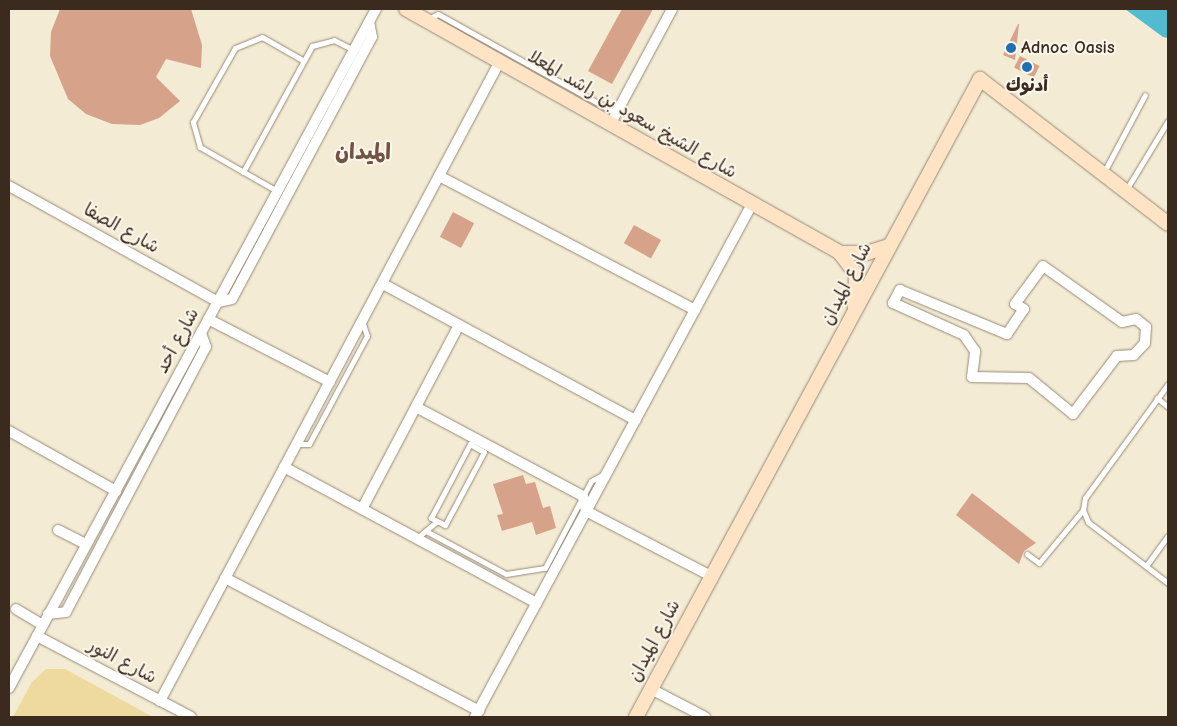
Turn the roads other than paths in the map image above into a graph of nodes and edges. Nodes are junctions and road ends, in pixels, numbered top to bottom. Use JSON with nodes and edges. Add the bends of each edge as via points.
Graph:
{"nodes":[{"id":1,"x":376,"y":9,"type":"edge"},
{"id":2,"x":406,"y":9,"type":"edge"},
{"id":3,"x":672,"y":9,"type":"edge"},
{"id":4,"x":426,"y":20,"type":"junction"},
{"id":5,"x":369,"y":22,"type":"junction"},
{"id":6,"x":354,"y":50,"type":"junction"},
{"id":7,"x":304,"y":61,"type":"junction"},
{"id":8,"x":500,"y":61,"type":"junction"},
{"id":9,"x":1145,"y":95,"type":"dead end"},
{"id":10,"x":614,"y":118,"type":"junction"},
{"id":11,"x":1168,"y":122,"type":"edge"},
{"id":12,"x":244,"y":172,"type":"junction"},
{"id":13,"x":1104,"y":173,"type":"junction"},
{"id":14,"x":439,"y":176,"type":"junction"},
{"id":15,"x":9,"y":186,"type":"edge"},
{"id":16,"x":1126,"y":190,"type":"junction"},
{"id":17,"x":278,"y":191,"type":"junction"},
{"id":18,"x":752,"y":204,"type":"junction"},
{"id":19,"x":1168,"y":224,"type":"edge"},
{"id":20,"x":888,"y":246,"type":"junction"},
{"id":21,"x":840,"y":253,"type":"junction"},
{"id":22,"x":1043,"y":266,"type":"joint"},
{"id":23,"x":383,"y":284,"type":"junction"},
{"id":24,"x":218,"y":302,"type":"junction"},
{"id":25,"x":695,"y":310,"type":"junction"},
{"id":26,"x":855,"y":311,"type":"junction"},
{"id":27,"x":208,"y":319,"type":"junction"},
{"id":28,"x":362,"y":321,"type":"junction"},
{"id":29,"x":459,"y":326,"type":"junction"},
{"id":30,"x":201,"y":333,"type":"junction"},
{"id":31,"x":330,"y":382,"type":"junction"},
{"id":32,"x":1168,"y":384,"type":"edge"},
{"id":33,"x":1158,"y":398,"type":"junction"},
{"id":34,"x":416,"y":407,"type":"junction"},
{"id":35,"x":1168,"y":407,"type":"edge"},
{"id":36,"x":636,"y":420,"type":"junction"},
{"id":37,"x":9,"y":431,"type":"edge"},
{"id":38,"x":297,"y":444,"type":"junction"},
{"id":39,"x":284,"y":467,"type":"junction"},
{"id":40,"x":607,"y":473,"type":"junction"},
{"id":41,"x":116,"y":491,"type":"junction"},
{"id":42,"x":583,"y":496,"type":"junction"},
{"id":43,"x":362,"y":509,"type":"junction"},
{"id":44,"x":1083,"y":510,"type":"junction"},
{"id":45,"x":586,"y":511,"type":"junction"},
{"id":46,"x":437,"y":521,"type":"junction"},
{"id":47,"x":58,"y":530,"type":"dead end"},
{"id":48,"x":426,"y":531,"type":"junction"},
{"id":49,"x":1168,"y":536,"type":"edge"},
{"id":50,"x":417,"y":538,"type":"junction"},
{"id":51,"x":86,"y":544,"type":"junction"},
{"id":52,"x":1027,"y":554,"type":"dead end"},
{"id":53,"x":1146,"y":566,"type":"junction"},
{"id":54,"x":711,"y":576,"type":"junction"},
{"id":55,"x":225,"y":578,"type":"junction"},
{"id":56,"x":1168,"y":583,"type":"edge"},
{"id":57,"x":537,"y":603,"type":"junction"},
{"id":58,"x":16,"y":609,"type":"dead end"},
{"id":59,"x":48,"y":614,"type":"junction"},
{"id":60,"x":43,"y":625,"type":"junction"},
{"id":61,"x":37,"y":636,"type":"junction"},
{"id":62,"x":9,"y":688,"type":"edge"},
{"id":63,"x":651,"y":689,"type":"junction"},
{"id":64,"x":160,"y":701,"type":"junction"},
{"id":65,"x":477,"y":714,"type":"edge"},
{"id":66,"x":191,"y":717,"type":"edge"},
{"id":67,"x":636,"y":717,"type":"edge"},
{"id":68,"x":705,"y":717,"type":"edge"}],
"edges":[{"from":1,"to":5,"type":"street","name":"شارع أحد"},
{"from":2,"to":4,"type":"street","name":"شارع الشيخ سعود بن راشد المعلا"},
{"from":3,"to":10,"type":"street"},
{"from":4,"to":8,"type":"street","name":"شارع الشيخ سعود بن راشد المعلا"},
{"from":4,"to":10,"type":"lane","via":[[438,14]]},
{"from":5,"to":6,"type":"street","name":"شارع أحد"},
{"from":5,"to":24,"type":"street","via":[[372,37],[232,299]]},
{"from":6,"to":7,"type":"lane","via":[[334,40],[312,46]]},
{"from":6,"to":17,"type":"street","name":"شارع أحد"},
{"from":7,"to":12,"type":"lane"},
{"from":7,"to":12,"type":"lane","via":[[262,37],[234,48],[193,122],[200,147]]},
{"from":8,"to":10,"type":"street","name":"شارع الشيخ سعود بن راشد المعلا"},
{"from":8,"to":14,"type":"street"},
{"from":9,"to":13,"type":"lane"},
{"from":10,"to":18,"type":"street","name":"شارع الشيخ سعود بن راشد المعلا"},
{"from":11,"to":16,"type":"lane"},
{"from":12,"to":17,"type":"lane"},
{"from":13,"to":16,"type":"street","name":"شارع الميدان"},
{"from":13,"to":20,"type":"street","name":"شارع الميدان","via":[[980,79]]},
{"from":14,"to":23,"type":"street"},
{"from":14,"to":25,"type":"street"},
{"from":15,"to":24,"type":"street","name":"شارع الصفا"},
{"from":16,"to":19,"type":"street","name":"شارع الميدان"},
{"from":17,"to":24,"type":"street","name":"شارع أحد"},
{"from":18,"to":21,"type":"street","name":"شارع الشيخ سعود بن راشد المعلا"},
{"from":18,"to":25,"type":"street"},
{"from":20,"to":21,"type":"street","name":"شارع الشيخ سعود بن راشد المعلا","via":[[867,253]]},
{"from":20,"to":26,"type":"street","name":"شارع الميدان"},
{"from":21,"to":26,"type":"street","name":"شارع الشيخ سعود بن راشد المعلا","via":[[856,274]]},
{"from":22,"to":22,"type":"street","via":[[1122,322],[1136,319],[1146,327],[1145,343],[1134,355],[1117,356],[1073,414],[1029,378],[972,377],[975,351],[964,335],[893,303],[900,290],[1007,334],[1024,309],[1015,304]]},
{"from":23,"to":28,"type":"street"},
{"from":23,"to":29,"type":"street"},
{"from":24,"to":27,"type":"street","name":"شارع أحد"},
{"from":25,"to":36,"type":"street"},
{"from":26,"to":54,"type":"street","name":"شارع الميدان"},
{"from":27,"to":30,"type":"street","name":"شارع أحد"},
{"from":27,"to":31,"type":"street"},
{"from":28,"to":31,"type":"street"},
{"from":28,"to":38,"type":"lane","via":[[367,336],[363,344],[309,444]]},
{"from":29,"to":34,"type":"street"},
{"from":29,"to":36,"type":"street"},
{"from":30,"to":41,"type":"street","name":"شارع أحد"},
{"from":30,"to":59,"type":"street","via":[[206,347],[66,612]]},
{"from":31,"to":38,"type":"street"},
{"from":32,"to":33,"type":"lane"},
{"from":33,"to":35,"type":"lane"},
{"from":33,"to":44,"type":"lane","via":[[1085,498]]},
{"from":34,"to":42,"type":"street"},
{"from":34,"to":43,"type":"street"},
{"from":36,"to":40,"type":"street"},
{"from":37,"to":41,"type":"street"},
{"from":38,"to":39,"type":"street"},
{"from":39,"to":43,"type":"street"},
{"from":39,"to":55,"type":"street"},
{"from":40,"to":42,"type":"lane","via":[[591,481]]},
{"from":40,"to":45,"type":"street"},
{"from":41,"to":51,"type":"street","name":"شارع أحد"},
{"from":42,"to":45,"type":"street"},
{"from":42,"to":48,"type":"lane","via":[[545,568],[506,574]]},
{"from":43,"to":50,"type":"street"},
{"from":44,"to":52,"type":"lane","via":[[1039,563]]},
{"from":44,"to":53,"type":"lane","via":[[1088,522]]},
{"from":45,"to":54,"type":"street"},
{"from":45,"to":57,"type":"street"},
{"from":46,"to":46,"type":"lane","via":[[445,525],[484,452],[470,444],[431,518]]},
{"from":46,"to":48,"type":"lane"},
{"from":47,"to":51,"type":"street"},
{"from":48,"to":50,"type":"lane"},
{"from":49,"to":53,"type":"lane"},
{"from":50,"to":57,"type":"street"},
{"from":51,"to":59,"type":"street","name":"شارع أحد"},
{"from":53,"to":56,"type":"lane"},
{"from":54,"to":63,"type":"street","name":"شارع الميدان"},
{"from":55,"to":64,"type":"street"},
{"from":55,"to":65,"type":"street"},
{"from":57,"to":65,"type":"street"},
{"from":58,"to":60,"type":"street"},
{"from":59,"to":60,"type":"street","name":"شارع أحد"},
{"from":60,"to":61,"type":"street","name":"شارع أحد"},
{"from":61,"to":62,"type":"street","name":"شارع أحد"},
{"from":61,"to":64,"type":"street","name":"شارع النور"},
{"from":63,"to":67,"type":"street","name":"شارع الميدان"},
{"from":63,"to":68,"type":"street"},
{"from":64,"to":66,"type":"street","name":"شارع النور"}]}
